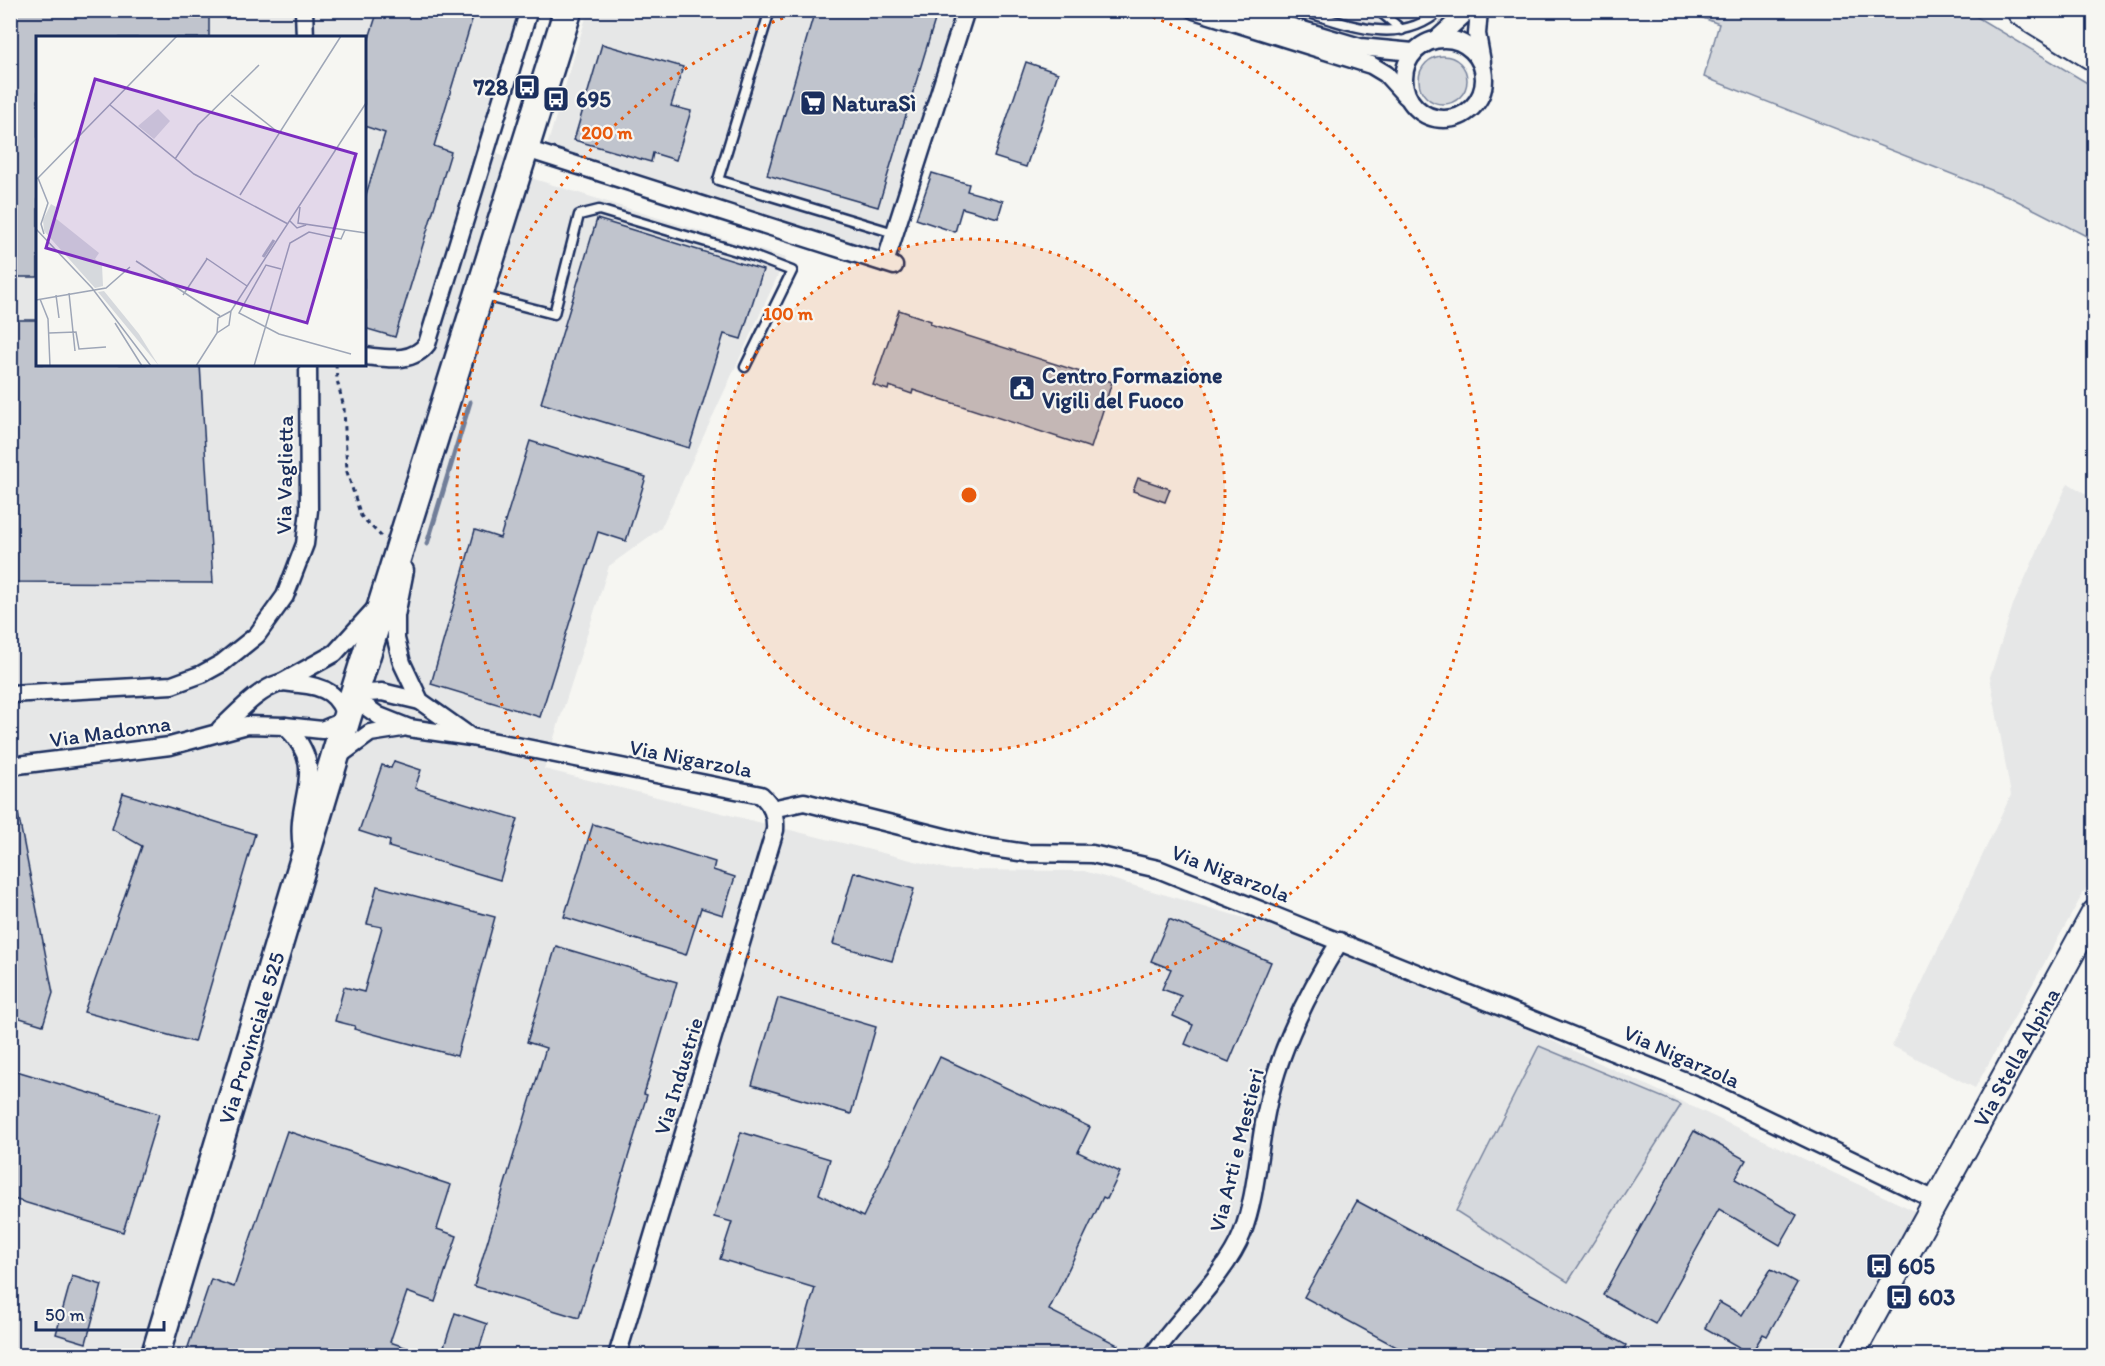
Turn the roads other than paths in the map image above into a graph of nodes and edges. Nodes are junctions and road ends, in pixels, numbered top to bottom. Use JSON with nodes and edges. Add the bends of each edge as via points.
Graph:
{"nodes":[{"id":1,"x":304,"y":10,"type":"edge"},
{"id":2,"x":529,"y":10,"type":"edge"},
{"id":3,"x":568,"y":10,"type":"edge"},
{"id":4,"x":770,"y":10,"type":"edge"},
{"id":5,"x":966,"y":10,"type":"edge"},
{"id":6,"x":1194,"y":10,"type":"edge"},
{"id":7,"x":1235,"y":10,"type":"edge"},
{"id":8,"x":1254,"y":10,"type":"edge"},
{"id":9,"x":1300,"y":10,"type":"edge"},
{"id":10,"x":1378,"y":10,"type":"edge"},
{"id":11,"x":1441,"y":10,"type":"edge"},
{"id":12,"x":1469,"y":10,"type":"edge"},
{"id":13,"x":1479,"y":10,"type":"edge"},
{"id":14,"x":2023,"y":10,"type":"edge"},
{"id":15,"x":2074,"y":10,"type":"edge"},
{"id":16,"x":1288,"y":27,"type":"junction"},
{"id":17,"x":1402,"y":30,"type":"junction"},
{"id":18,"x":305,"y":36,"type":"edge"},
{"id":19,"x":1437,"y":39,"type":"junction"},
{"id":20,"x":2091,"y":46,"type":"edge"},
{"id":21,"x":1413,"y":52,"type":"junction"},
{"id":22,"x":1484,"y":72,"type":"junction"},
{"id":23,"x":1409,"y":100,"type":"junction"},
{"id":24,"x":526,"y":149,"type":"junction"},
{"id":25,"x":894,"y":233,"type":"junction"},
{"id":26,"x":480,"y":295,"type":"junction"},
{"id":27,"x":366,"y":356,"type":"edge"},
{"id":28,"x":308,"y":366,"type":"edge"},
{"id":29,"x":745,"y":367,"type":"dead end"},
{"id":30,"x":395,"y":538,"type":"junction"},
{"id":31,"x":392,"y":581,"type":"junction"},
{"id":32,"x":281,"y":682,"type":"junction"},
{"id":33,"x":10,"y":694,"type":"edge"},
{"id":34,"x":355,"y":694,"type":"junction"},
{"id":35,"x":420,"y":701,"type":"junction"},
{"id":36,"x":346,"y":720,"type":"junction"},
{"id":37,"x":285,"y":726,"type":"junction"},
{"id":38,"x":409,"y":728,"type":"junction"},
{"id":39,"x":215,"y":734,"type":"junction"},
{"id":40,"x":471,"y":737,"type":"junction"},
{"id":41,"x":335,"y":758,"type":"junction"},
{"id":42,"x":10,"y":766,"type":"edge"},
{"id":43,"x":772,"y":808,"type":"junction"},
{"id":44,"x":304,"y":860,"type":"junction"},
{"id":45,"x":2094,"y":913,"type":"edge"},
{"id":46,"x":1340,"y":941,"type":"junction"},
{"id":47,"x":1936,"y":1201,"type":"junction"},
{"id":48,"x":155,"y":1356,"type":"edge"},
{"id":49,"x":617,"y":1356,"type":"edge"},
{"id":50,"x":1152,"y":1356,"type":"edge"},
{"id":51,"x":1851,"y":1356,"type":"edge"}],
"edges":[{"from":1,"to":18,"type":"street"},
{"from":2,"to":27,"type":"street","via":[[427,344],[416,354],[403,358]]},
{"from":3,"to":24,"type":"main road","name":"Via Provinciale 525"},
{"from":4,"to":25,"type":"lane","via":[[718,180]]},
{"from":5,"to":25,"type":"street"},
{"from":6,"to":23,"type":"street","via":[[1371,65],[1391,79]]},
{"from":7,"to":16,"type":"street"},
{"from":8,"to":16,"type":"lane"},
{"from":9,"to":17,"type":"lane","via":[[1374,31]]},
{"from":10,"to":17,"type":"lane"},
{"from":11,"to":17,"type":"lane","via":[[1425,22]]},
{"from":12,"to":19,"type":"street"},
{"from":13,"to":22,"type":"street","via":[[1477,34]]},
{"from":14,"to":20,"type":"highway"},
{"from":15,"to":20,"type":"highway"},
{"from":16,"to":21,"type":"street","via":[[1360,47]]},
{"from":19,"to":21,"type":"street"},
{"from":19,"to":22,"type":"street","via":[[1467,46],[1480,60]]},
{"from":21,"to":23,"type":"street","via":[[1403,75]]},
{"from":22,"to":23,"type":"street","via":[[1479,99],[1458,117],[1431,118]]},
{"from":24,"to":25,"type":"street","via":[[889,264]]},
{"from":24,"to":26,"type":"main road","name":"Via Provinciale 525"},
{"from":26,"to":29,"type":"lane","via":[[554,314],[579,215],[598,210],[792,271]]},
{"from":26,"to":30,"type":"main road","name":"Via Provinciale 525"},
{"from":28,"to":33,"type":"street","name":"Via Vaglietta","via":[[309,510],[305,544],[285,596],[257,635],[212,669],[172,685]]},
{"from":30,"to":31,"type":"main road","name":"Via Provinciale 525"},
{"from":30,"to":35,"type":"street","name":"Via Nigarzola","via":[[405,570],[396,639],[402,663]]},
{"from":31,"to":32,"type":"street","name":"Via Madonna","via":[[346,643],[321,663]]},
{"from":31,"to":34,"type":"main road","name":"Via Provinciale 525"},
{"from":32,"to":36,"type":"street","via":[[330,692],[341,703]]},
{"from":32,"to":39,"type":"street","name":"Via Madonna","via":[[248,704]]},
{"from":34,"to":35,"type":"street","name":"Via Nigarzola","via":[[382,692]]},
{"from":34,"to":36,"type":"main road","name":"Via Provinciale 525"},
{"from":34,"to":38,"type":"street","name":"Via Nigarzola","via":[[379,716]]},
{"from":35,"to":40,"type":"street","name":"Via Nigarzola"},
{"from":36,"to":37,"type":"street","name":"Via Madonna","via":[[322,730]]},
{"from":36,"to":41,"type":"main road","name":"Via Provinciale 525"},
{"from":37,"to":39,"type":"street","name":"Via Madonna","via":[[247,725]]},
{"from":37,"to":44,"type":"street","via":[[302,744],[309,762],[300,826]]},
{"from":38,"to":40,"type":"street","name":"Via Nigarzola"},
{"from":38,"to":41,"type":"street","name":"Via Nigarzola","via":[[370,733]]},
{"from":39,"to":42,"type":"street","name":"Via Madonna","via":[[153,748]]},
{"from":40,"to":43,"type":"street","name":"Via Nigarzola","via":[[761,795]]},
{"from":41,"to":44,"type":"main road","name":"Via Provinciale 525"},
{"from":43,"to":46,"type":"street","name":"Via Nigarzola","via":[[804,802],[980,846],[1026,853],[1092,854],[1138,862]]},
{"from":43,"to":49,"type":"street","name":"Via Industrie","via":[[775,830]]},
{"from":44,"to":48,"type":"main road","name":"Via Provinciale 525"},
{"from":45,"to":47,"type":"street","name":"Via Stella Alpina"},
{"from":46,"to":47,"type":"street","name":"Via Nigarzola","via":[[1700,1087]]},
{"from":46,"to":50,"type":"street","name":"Via Arti e Mestieri","via":[[1303,1009],[1281,1061],[1241,1235],[1226,1262]]},
{"from":47,"to":51,"type":"street","name":"Via Stella Alpina"}]}
